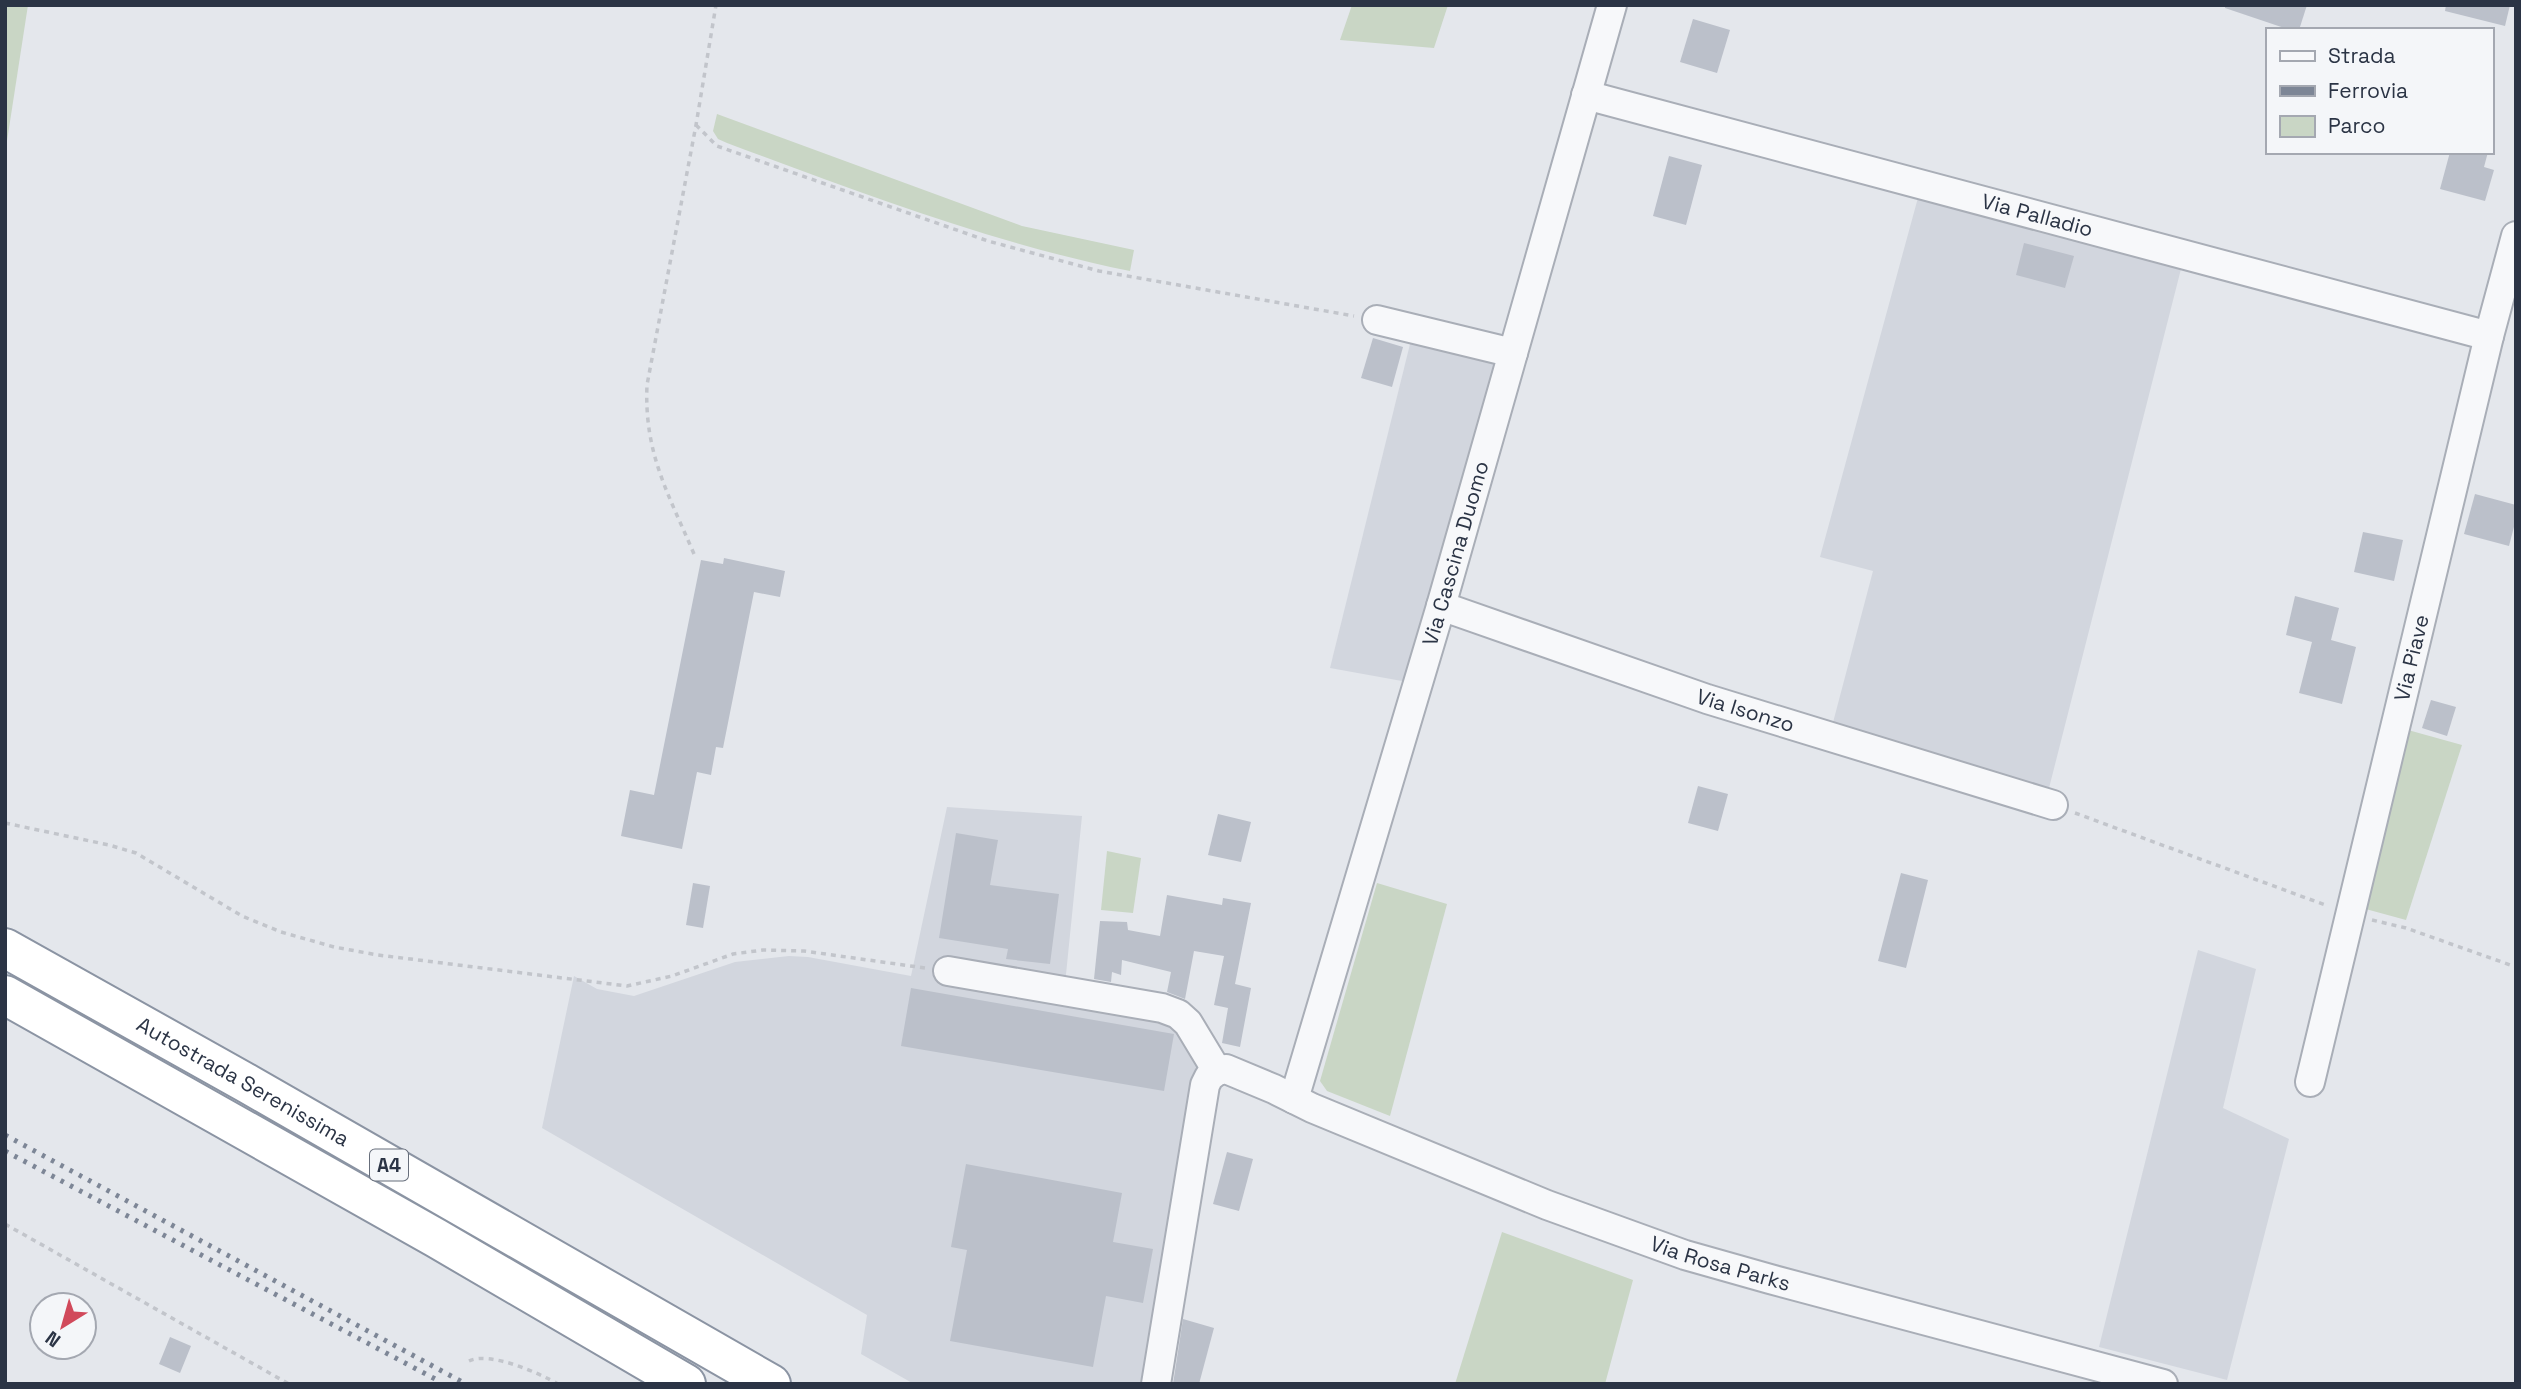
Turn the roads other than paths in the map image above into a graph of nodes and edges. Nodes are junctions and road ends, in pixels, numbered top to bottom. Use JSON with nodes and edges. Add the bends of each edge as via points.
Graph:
{"nodes":[{"id":1,"x":1612,"y":5,"type":"edge"},
{"id":2,"x":1586,"y":95,"type":"junction"},
{"id":3,"x":2516,"y":236,"type":"edge"},
{"id":4,"x":1377,"y":320,"type":"road end"},
{"id":5,"x":2489,"y":336,"type":"junction"},
{"id":6,"x":1513,"y":353,"type":"junction"},
{"id":7,"x":1441,"y":606,"type":"junction"},
{"id":8,"x":2053,"y":805,"type":"road end"},
{"id":9,"x":5,"y":948,"type":"edge"},
{"id":10,"x":948,"y":971,"type":"road end"},
{"id":11,"x":5,"y":995,"type":"edge"},
{"id":12,"x":1217,"y":1071,"type":"junction"},
{"id":13,"x":2310,"y":1082,"type":"dead end"},
{"id":14,"x":1294,"y":1099,"type":"junction"},
{"id":15,"x":686,"y":1384,"type":"edge"},
{"id":16,"x":771,"y":1384,"type":"edge"},
{"id":17,"x":1156,"y":1384,"type":"edge"},
{"id":18,"x":2163,"y":1384,"type":"edge"}],
"edges":[{"from":1,"to":2,"type":"street","name":"Via Cascina Duomo"},
{"from":2,"to":5,"type":"street","name":"Via Palladio"},
{"from":2,"to":6,"type":"street","name":"Via Cascina Duomo"},
{"from":3,"to":5,"type":"street","name":"Via Piave"},
{"from":4,"to":6,"type":"street"},
{"from":5,"to":13,"type":"street","name":"Via Piave"},
{"from":6,"to":7,"type":"street","name":"Via Cascina Duomo"},
{"from":7,"to":8,"type":"street","name":"Via Isonzo","via":[[1707,699]]},
{"from":7,"to":14,"type":"street","name":"Via Cascina Duomo"},
{"from":9,"to":16,"type":"highway","name":"Autostrada Serenissima","number":"A4"},
{"from":10,"to":12,"type":"street","via":[[1162,1008],[1188,1023]]},
{"from":11,"to":15,"type":"highway","name":"Autostrada Serenissima","number":"A4"},
{"from":12,"to":14,"type":"street","name":"Via Rosa Parks","via":[[1226,1069]]},
{"from":12,"to":17,"type":"street","via":[[1205,1085]]},
{"from":14,"to":18,"type":"street","name":"Via Rosa Parks","via":[[1546,1205],[1685,1255]]}]}
